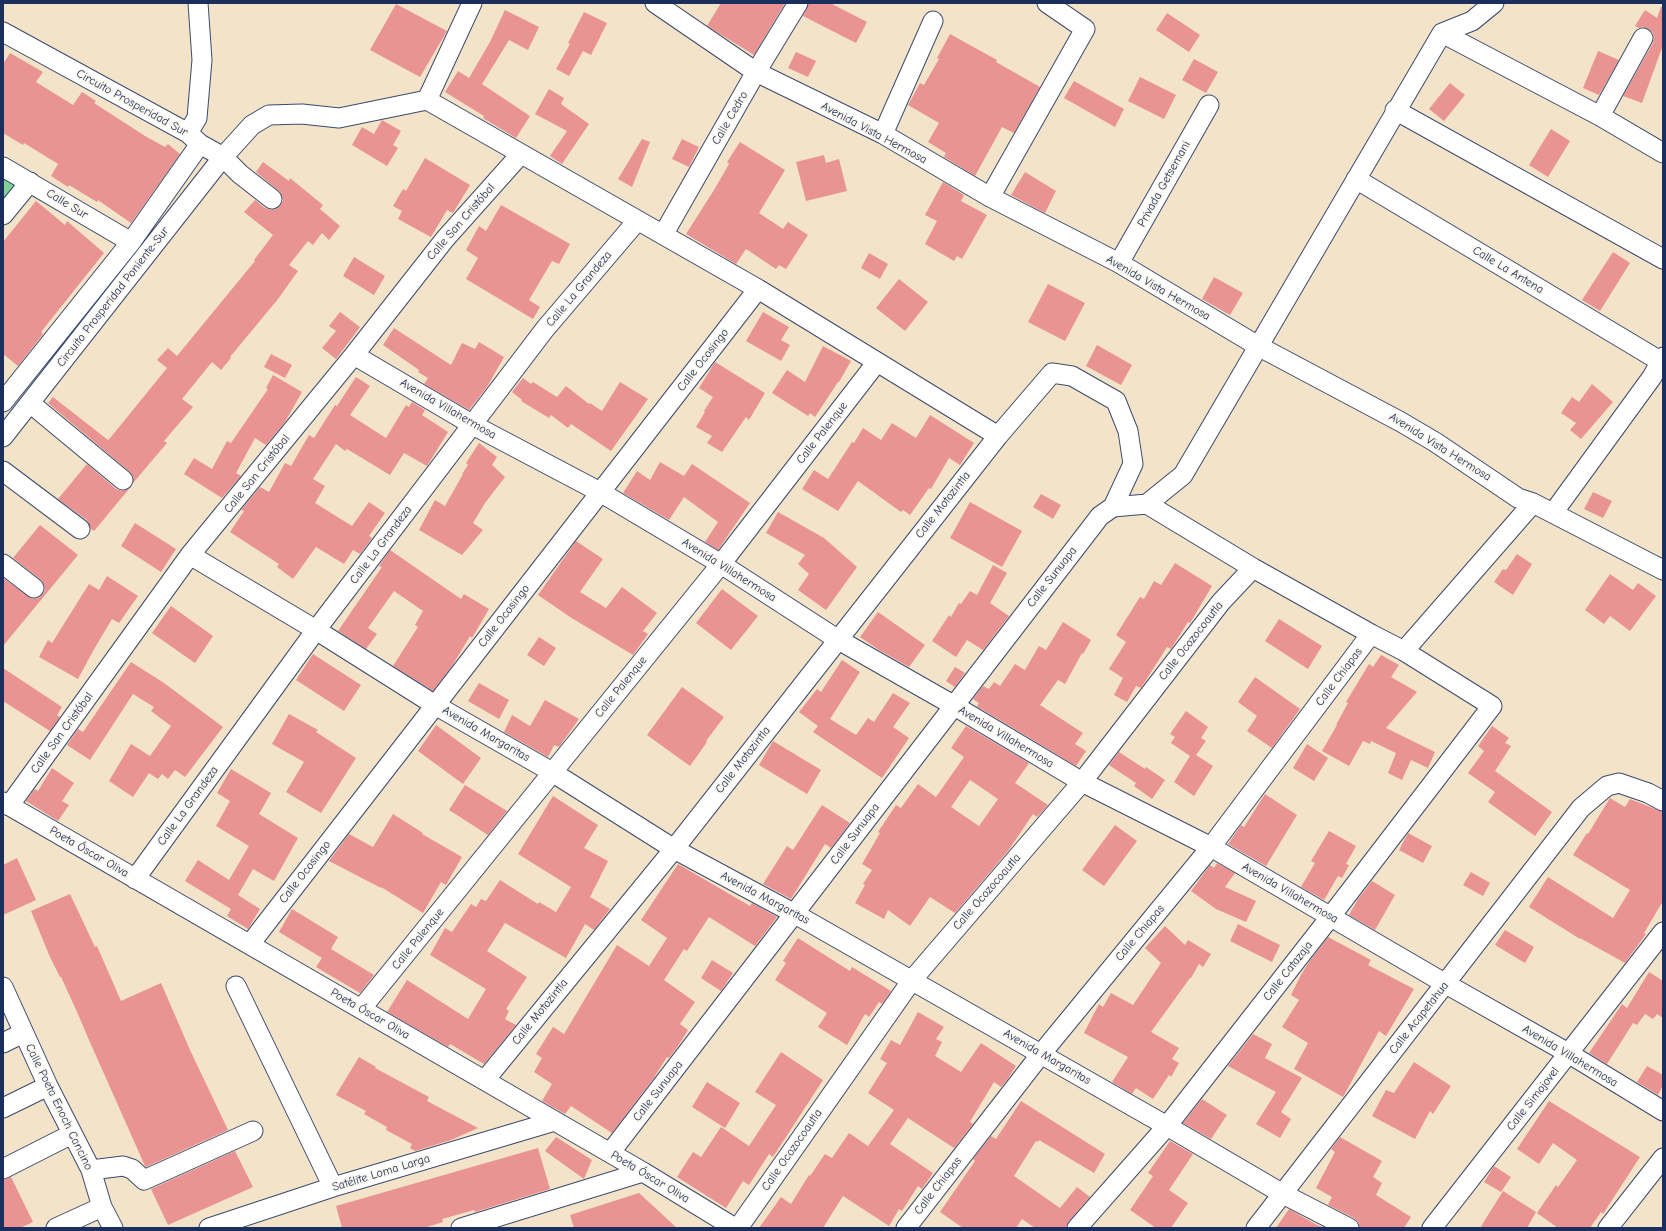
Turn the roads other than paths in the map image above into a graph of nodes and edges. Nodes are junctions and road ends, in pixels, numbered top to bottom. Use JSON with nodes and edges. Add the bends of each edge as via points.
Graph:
{"nodes":[{"id":1,"x":198,"y":3,"type":"edge"},
{"id":2,"x":472,"y":3,"type":"edge"},
{"id":3,"x":655,"y":3,"type":"edge"},
{"id":4,"x":798,"y":3,"type":"edge"},
{"id":5,"x":1047,"y":3,"type":"edge"},
{"id":6,"x":1494,"y":3,"type":"edge"},
{"id":7,"x":933,"y":21,"type":"dead end"},
{"id":8,"x":3,"y":32,"type":"edge"},
{"id":9,"x":1442,"y":33,"type":"junction"},
{"id":10,"x":1643,"y":38,"type":"dead end"},
{"id":11,"x":756,"y":72,"type":"junction"},
{"id":12,"x":426,"y":100,"type":"junction"},
{"id":13,"x":1208,"y":105,"type":"dead end"},
{"id":14,"x":1395,"y":110,"type":"junction"},
{"id":15,"x":1600,"y":116,"type":"junction"},
{"id":16,"x":882,"y":134,"type":"junction"},
{"id":17,"x":194,"y":138,"type":"junction"},
{"id":18,"x":1663,"y":153,"type":"edge"},
{"id":19,"x":520,"y":155,"type":"junction"},
{"id":20,"x":223,"y":157,"type":"junction"},
{"id":21,"x":3,"y":167,"type":"edge"},
{"id":22,"x":1356,"y":179,"type":"junction"},
{"id":23,"x":30,"y":182,"type":"junction"},
{"id":24,"x":990,"y":198,"type":"junction"},
{"id":25,"x":272,"y":199,"type":"dead end"},
{"id":26,"x":3,"y":215,"type":"edge"},
{"id":27,"x":637,"y":221,"type":"junction"},
{"id":28,"x":663,"y":235,"type":"junction"},
{"id":29,"x":131,"y":242,"type":"junction"},
{"id":30,"x":1663,"y":259,"type":"edge"},
{"id":31,"x":1119,"y":264,"type":"junction"},
{"id":32,"x":758,"y":289,"type":"junction"},
{"id":33,"x":1258,"y":346,"type":"junction"},
{"id":34,"x":354,"y":355,"type":"junction"},
{"id":35,"x":877,"y":362,"type":"junction"},
{"id":36,"x":1660,"y":369,"type":"edge"},
{"id":37,"x":3,"y":402,"type":"edge"},
{"id":38,"x":30,"y":403,"type":"junction"},
{"id":39,"x":473,"y":425,"type":"junction"},
{"id":40,"x":998,"y":436,"type":"junction"},
{"id":41,"x":3,"y":437,"type":"edge"},
{"id":42,"x":3,"y":471,"type":"edge"},
{"id":43,"x":123,"y":480,"type":"dead end"},
{"id":44,"x":600,"y":492,"type":"junction"},
{"id":45,"x":1533,"y":503,"type":"junction"},
{"id":46,"x":1147,"y":504,"type":"junction"},
{"id":47,"x":1106,"y":511,"type":"junction"},
{"id":48,"x":1553,"y":513,"type":"junction"},
{"id":49,"x":80,"y":529,"type":"dead end"},
{"id":50,"x":190,"y":555,"type":"junction"},
{"id":51,"x":3,"y":564,"type":"edge"},
{"id":52,"x":721,"y":564,"type":"junction"},
{"id":53,"x":1253,"y":568,"type":"junction"},
{"id":54,"x":1663,"y":570,"type":"edge"},
{"id":55,"x":34,"y":588,"type":"dead end"},
{"id":56,"x":316,"y":630,"type":"junction"},
{"id":57,"x":1371,"y":634,"type":"junction"},
{"id":58,"x":837,"y":639,"type":"junction"},
{"id":59,"x":1404,"y":651,"type":"junction"},
{"id":60,"x":435,"y":705,"type":"junction"},
{"id":61,"x":953,"y":705,"type":"junction"},
{"id":62,"x":552,"y":772,"type":"junction"},
{"id":63,"x":1082,"y":782,"type":"junction"},
{"id":64,"x":1663,"y":801,"type":"edge"},
{"id":65,"x":6,"y":804,"type":"edge"},
{"id":66,"x":1211,"y":847,"type":"junction"},
{"id":67,"x":674,"y":849,"type":"junction"},
{"id":68,"x":135,"y":878,"type":"junction"},
{"id":69,"x":795,"y":914,"type":"junction"},
{"id":70,"x":1331,"y":916,"type":"junction"},
{"id":71,"x":1663,"y":932,"type":"edge"},
{"id":72,"x":250,"y":944,"type":"junction"},
{"id":73,"x":912,"y":980,"type":"junction"},
{"id":74,"x":1446,"y":984,"type":"junction"},
{"id":75,"x":236,"y":986,"type":"dead end"},
{"id":76,"x":3,"y":987,"type":"edge"},
{"id":77,"x":361,"y":1009,"type":"junction"},
{"id":78,"x":23,"y":1033,"type":"junction"},
{"id":79,"x":3,"y":1043,"type":"edge"},
{"id":80,"x":1568,"y":1053,"type":"junction"},
{"id":81,"x":1041,"y":1054,"type":"junction"},
{"id":82,"x":484,"y":1080,"type":"junction"},
{"id":83,"x":48,"y":1086,"type":"junction"},
{"id":84,"x":3,"y":1108,"type":"edge"},
{"id":85,"x":1663,"y":1111,"type":"edge"},
{"id":86,"x":555,"y":1121,"type":"junction"},
{"id":87,"x":1167,"y":1126,"type":"junction"},
{"id":88,"x":253,"y":1131,"type":"dead end"},
{"id":89,"x":72,"y":1134,"type":"junction"},
{"id":90,"x":610,"y":1153,"type":"junction"},
{"id":91,"x":1663,"y":1158,"type":"edge"},
{"id":92,"x":3,"y":1170,"type":"edge"},
{"id":93,"x":91,"y":1170,"type":"junction"},
{"id":94,"x":644,"y":1172,"type":"junction"},
{"id":95,"x":333,"y":1187,"type":"junction"},
{"id":96,"x":1283,"y":1194,"type":"junction"},
{"id":97,"x":102,"y":1207,"type":"junction"},
{"id":98,"x":56,"y":1228,"type":"edge"},
{"id":99,"x":113,"y":1228,"type":"edge"},
{"id":100,"x":209,"y":1228,"type":"edge"},
{"id":101,"x":461,"y":1228,"type":"edge"},
{"id":102,"x":736,"y":1228,"type":"edge"},
{"id":103,"x":906,"y":1228,"type":"edge"},
{"id":104,"x":1077,"y":1228,"type":"edge"},
{"id":105,"x":1256,"y":1228,"type":"edge"},
{"id":106,"x":1349,"y":1228,"type":"edge"},
{"id":107,"x":1432,"y":1228,"type":"edge"},
{"id":108,"x":1608,"y":1228,"type":"edge"}],
"edges":[{"from":1,"to":17,"type":"street","name":"Circuito Prosperidad Poniente-Sur","via":[[202,60]]},
{"from":2,"to":12,"type":"street"},
{"from":3,"to":11,"type":"street","name":"Avenida Vista Hermosa"},
{"from":4,"to":11,"type":"street","name":"Calle Cedro"},
{"from":5,"to":24,"type":"street","via":[[1085,29]]},
{"from":6,"to":9,"type":"street","via":[[1472,21]]},
{"from":7,"to":16,"type":"street"},
{"from":8,"to":17,"type":"street","name":"Circuito Prosperidad Sur"},
{"from":9,"to":14,"type":"street"},
{"from":9,"to":15,"type":"street"},
{"from":10,"to":15,"type":"street"},
{"from":11,"to":16,"type":"street","name":"Avenida Vista Hermosa"},
{"from":11,"to":28,"type":"street","name":"Calle Cedro"},
{"from":12,"to":19,"type":"street"},
{"from":12,"to":20,"type":"street","name":"Circuito Prosperidad Poniente-Sur","via":[[339,118],[302,114],[270,115],[252,125]]},
{"from":13,"to":31,"type":"street","name":"Privada Getsemani"},
{"from":14,"to":22,"type":"street"},
{"from":14,"to":30,"type":"street"},
{"from":15,"to":18,"type":"street"},
{"from":16,"to":24,"type":"street","name":"Avenida Vista Hermosa"},
{"from":17,"to":20,"type":"street","name":"Circuito Prosperidad Sur"},
{"from":17,"to":29,"type":"street","name":"Circuito Prosperidad Poniente-Sur"},
{"from":19,"to":27,"type":"street"},
{"from":19,"to":34,"type":"street","name":"Calle San Cristóbal","via":[[445,239]]},
{"from":20,"to":25,"type":"street","name":"Circuito Prosperidad Sur"},
{"from":20,"to":38,"type":"street","name":"Circuito Prosperidad Poniente-Sur"},
{"from":21,"to":23,"type":"street","name":"Calle Sur"},
{"from":22,"to":33,"type":"street"},
{"from":22,"to":36,"type":"street","name":"Calle La Antena"},
{"from":23,"to":26,"type":"street"},
{"from":23,"to":29,"type":"street","name":"Calle Sur"},
{"from":24,"to":31,"type":"street","name":"Avenida Vista Hermosa"},
{"from":27,"to":28,"type":"street"},
{"from":27,"to":39,"type":"street","name":"Calle La Grandeza","via":[[545,329]]},
{"from":28,"to":32,"type":"street"},
{"from":29,"to":37,"type":"street","name":"Circuito Prosperidad Poniente-Sur"},
{"from":31,"to":33,"type":"street","name":"Avenida Vista Hermosa"},
{"from":32,"to":35,"type":"street"},
{"from":32,"to":44,"type":"street","name":"Calle Ocosingo"},
{"from":33,"to":45,"type":"street","name":"Avenida Vista Hermosa","via":[[1401,422],[1518,498]]},
{"from":33,"to":46,"type":"street","via":[[1182,475]]},
{"from":34,"to":39,"type":"street","name":"Avenida Villahermosa"},
{"from":34,"to":50,"type":"street","name":"Calle San Cristóbal"},
{"from":35,"to":40,"type":"street"},
{"from":35,"to":52,"type":"street","name":"Calle Palenque"},
{"from":36,"to":48,"type":"street"},
{"from":38,"to":41,"type":"street","name":"Circuito Prosperidad Poniente-Sur"},
{"from":38,"to":43,"type":"street"},
{"from":39,"to":44,"type":"street","name":"Avenida Villahermosa"},
{"from":39,"to":56,"type":"street","name":"Calle La Grandeza"},
{"from":40,"to":47,"type":"street","name":"Calle Motozintla","via":[[1052,373],[1072,376],[1116,401],[1128,431],[1133,464]]},
{"from":40,"to":58,"type":"street","name":"Calle Motozintla"},
{"from":42,"to":49,"type":"street"},
{"from":44,"to":52,"type":"street","name":"Avenida Villahermosa"},
{"from":44,"to":60,"type":"street","name":"Calle Ocosingo"},
{"from":45,"to":48,"type":"street","name":"Avenida Vista Hermosa"},
{"from":45,"to":59,"type":"street"},
{"from":46,"to":47,"type":"street"},
{"from":46,"to":53,"type":"street"},
{"from":47,"to":61,"type":"street","name":"Calle Sunuapa"},
{"from":48,"to":54,"type":"street","name":"Avenida Vista Hermosa"},
{"from":50,"to":56,"type":"street","name":"Avenida Margaritas"},
{"from":50,"to":65,"type":"street","name":"Calle San Cristóbal"},
{"from":51,"to":55,"type":"street"},
{"from":52,"to":58,"type":"street","name":"Avenida Villahermosa"},
{"from":52,"to":62,"type":"street","name":"Calle Palenque"},
{"from":53,"to":57,"type":"street"},
{"from":53,"to":63,"type":"street","name":"Calle Ocozocoautla","via":[[1221,602]]},
{"from":56,"to":60,"type":"street","name":"Avenida Margaritas"},
{"from":56,"to":68,"type":"street","name":"Calle La Grandeza"},
{"from":57,"to":59,"type":"street"},
{"from":57,"to":66,"type":"street","name":"Calle Chiapas"},
{"from":58,"to":61,"type":"street","name":"Avenida Villahermosa"},
{"from":58,"to":67,"type":"street","name":"Calle Motozintla"},
{"from":59,"to":70,"type":"street","name":"Calle Catazaja","via":[[1492,706]]},
{"from":60,"to":62,"type":"street","name":"Avenida Margaritas"},
{"from":60,"to":72,"type":"street","name":"Calle Ocosingo"},
{"from":61,"to":63,"type":"street","name":"Avenida Villahermosa"},
{"from":61,"to":69,"type":"street","name":"Calle Sunuapa"},
{"from":62,"to":67,"type":"street","name":"Avenida Margaritas"},
{"from":62,"to":77,"type":"street","name":"Calle Palenque"},
{"from":63,"to":66,"type":"street","name":"Avenida Villahermosa"},
{"from":63,"to":73,"type":"street","name":"Calle Ocozocoautla"},
{"from":64,"to":74,"type":"street","name":"Calle Acapetahua","via":[[1619,783],[1607,786],[1581,808]]},
{"from":65,"to":68,"type":"street","name":"Poeta Óscar Oliva"},
{"from":66,"to":70,"type":"street","name":"Avenida Villahermosa"},
{"from":66,"to":81,"type":"street","name":"Calle Chiapas"},
{"from":67,"to":69,"type":"street","name":"Avenida Margaritas"},
{"from":67,"to":82,"type":"street","name":"Calle Motozintla"},
{"from":68,"to":72,"type":"street","name":"Poeta Óscar Oliva"},
{"from":69,"to":73,"type":"street","name":"Avenida Margaritas"},
{"from":69,"to":90,"type":"street","name":"Calle Sunuapa"},
{"from":70,"to":74,"type":"street","name":"Avenida Villahermosa"},
{"from":70,"to":87,"type":"street","name":"Calle Catazaja"},
{"from":71,"to":80,"type":"street","name":"Calle Simojovel"},
{"from":72,"to":77,"type":"street","name":"Poeta Óscar Oliva"},
{"from":73,"to":81,"type":"street","name":"Avenida Margaritas"},
{"from":73,"to":102,"type":"street","name":"Calle Ocozocoautla"},
{"from":74,"to":80,"type":"street","name":"Avenida Villahermosa"},
{"from":74,"to":96,"type":"street","name":"Calle Acapetahua"},
{"from":75,"to":95,"type":"street"},
{"from":76,"to":78,"type":"street","name":"Calle Poeta Enoch Cancino"},
{"from":77,"to":82,"type":"street","name":"Poeta Óscar Oliva"},
{"from":78,"to":79,"type":"street"},
{"from":78,"to":83,"type":"street","name":"Calle Poeta Enoch Cancino"},
{"from":80,"to":85,"type":"street","name":"Avenida Villahermosa"},
{"from":80,"to":107,"type":"street","name":"Calle Simojovel"},
{"from":81,"to":87,"type":"street","name":"Avenida Margaritas"},
{"from":81,"to":103,"type":"street","name":"Calle Chiapas"},
{"from":82,"to":86,"type":"street","name":"Poeta Óscar Oliva"},
{"from":83,"to":84,"type":"street"},
{"from":83,"to":89,"type":"street","name":"Calle Poeta Enoch Cancino"},
{"from":86,"to":90,"type":"street","name":"Poeta Óscar Oliva"},
{"from":86,"to":95,"type":"street","name":"Satélite Loma Larga"},
{"from":87,"to":96,"type":"street","name":"Avenida Margaritas"},
{"from":87,"to":104,"type":"street","name":"Calle Catazaja"},
{"from":88,"to":93,"type":"street","via":[[144,1180],[132,1169],[123,1166]]},
{"from":89,"to":92,"type":"street"},
{"from":89,"to":93,"type":"street","name":"Calle Poeta Enoch Cancino"},
{"from":90,"to":94,"type":"street","name":"Poeta Óscar Oliva"},
{"from":91,"to":108,"type":"street"},
{"from":93,"to":97,"type":"street","name":"Calle Poeta Enoch Cancino"},
{"from":94,"to":101,"type":"street"},
{"from":94,"to":102,"type":"street","name":"Poeta Óscar Oliva"},
{"from":95,"to":100,"type":"street","name":"Satélite Loma Larga"},
{"from":96,"to":105,"type":"street","name":"Calle Acapetahua"},
{"from":96,"to":106,"type":"street","name":"Avenida Margaritas"},
{"from":97,"to":98,"type":"street"},
{"from":97,"to":99,"type":"street","name":"Calle Poeta Enoch Cancino"}]}
